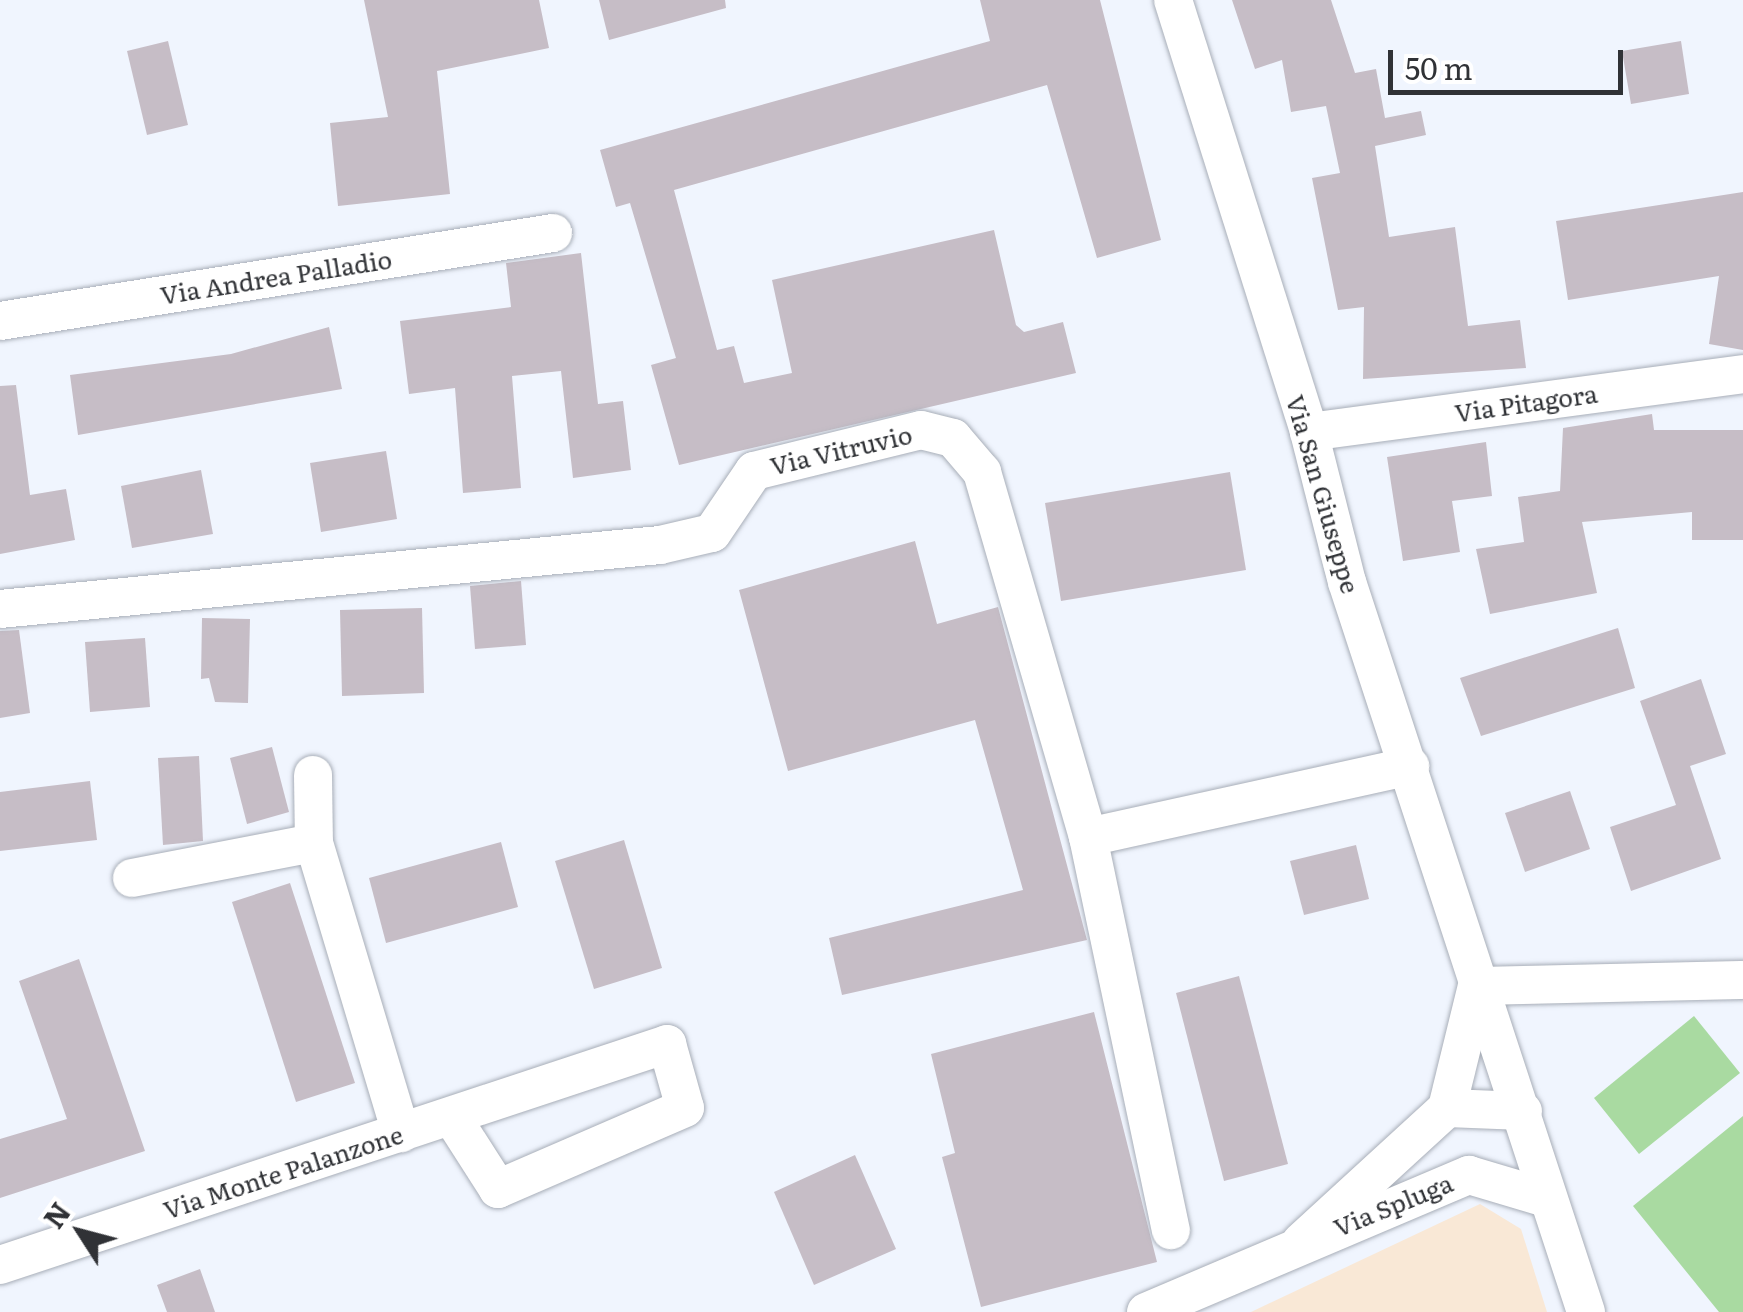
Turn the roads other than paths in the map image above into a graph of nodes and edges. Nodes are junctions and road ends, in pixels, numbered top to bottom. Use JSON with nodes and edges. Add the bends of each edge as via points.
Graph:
{"nodes":[{"id":1,"x":1173,"y":0,"type":"edge"},
{"id":2,"x":552,"y":232,"type":"dead end"},
{"id":3,"x":0,"y":322,"type":"edge"},
{"id":4,"x":1743,"y":374,"type":"edge"},
{"id":5,"x":1309,"y":432,"type":"junction"},
{"id":6,"x":0,"y":609,"type":"edge"},
{"id":7,"x":1410,"y":766,"type":"junction"},
{"id":8,"x":313,"y":775,"type":"dead end"},
{"id":9,"x":1088,"y":837,"type":"junction"},
{"id":10,"x":314,"y":843,"type":"junction"},
{"id":11,"x":132,"y":878,"type":"dead end"},
{"id":12,"x":1743,"y":980,"type":"edge"},
{"id":13,"x":1477,"y":986,"type":"junction"},
{"id":14,"x":1448,"y":1108,"type":"junction"},
{"id":15,"x":1522,"y":1111,"type":"junction"},
{"id":16,"x":452,"y":1116,"type":"junction"},
{"id":17,"x":401,"y":1134,"type":"junction"},
{"id":18,"x":1544,"y":1197,"type":"junction"},
{"id":19,"x":1172,"y":1230,"type":"dead end"},
{"id":20,"x":1301,"y":1242,"type":"junction"},
{"id":21,"x":0,"y":1265,"type":"edge"},
{"id":22,"x":1146,"y":1312,"type":"edge"},
{"id":23,"x":1586,"y":1312,"type":"edge"}],
"edges":[{"from":1,"to":5,"type":"street","name":"Via San Giuseppe"},
{"from":2,"to":3,"type":"street","name":"Via Andrea Palladio"},
{"from":4,"to":5,"type":"street","name":"Via Pitagora"},
{"from":5,"to":7,"type":"street","name":"Via San Giuseppe","via":[[1347,582]]},
{"from":6,"to":9,"type":"street","name":"Via Vitruvio","via":[[660,545],[712,532],[754,471],[921,430],[953,438],[982,472]]},
{"from":7,"to":9,"type":"street"},
{"from":7,"to":13,"type":"street","name":"Via San Giuseppe"},
{"from":8,"to":10,"type":"street"},
{"from":9,"to":19,"type":"street","name":"Via Vitruvio"},
{"from":10,"to":11,"type":"street"},
{"from":10,"to":17,"type":"street"},
{"from":12,"to":13,"type":"street"},
{"from":13,"to":14,"type":"street"},
{"from":13,"to":15,"type":"street","name":"Via San Giuseppe"},
{"from":14,"to":15,"type":"street"},
{"from":14,"to":20,"type":"street","name":"Via Spluga"},
{"from":15,"to":18,"type":"street","name":"Via San Giuseppe"},
{"from":16,"to":16,"type":"street","name":"Via Monte Palanzone","via":[[667,1044],[685,1108],[498,1190]]},
{"from":16,"to":17,"type":"street","name":"Via Monte Palanzone"},
{"from":17,"to":21,"type":"street","name":"Via Monte Palanzone"},
{"from":18,"to":20,"type":"street","name":"Via Spluga","via":[[1470,1175]]},
{"from":18,"to":23,"type":"street","name":"Via San Giuseppe"},
{"from":20,"to":22,"type":"street","name":"Via Spluga"}]}
